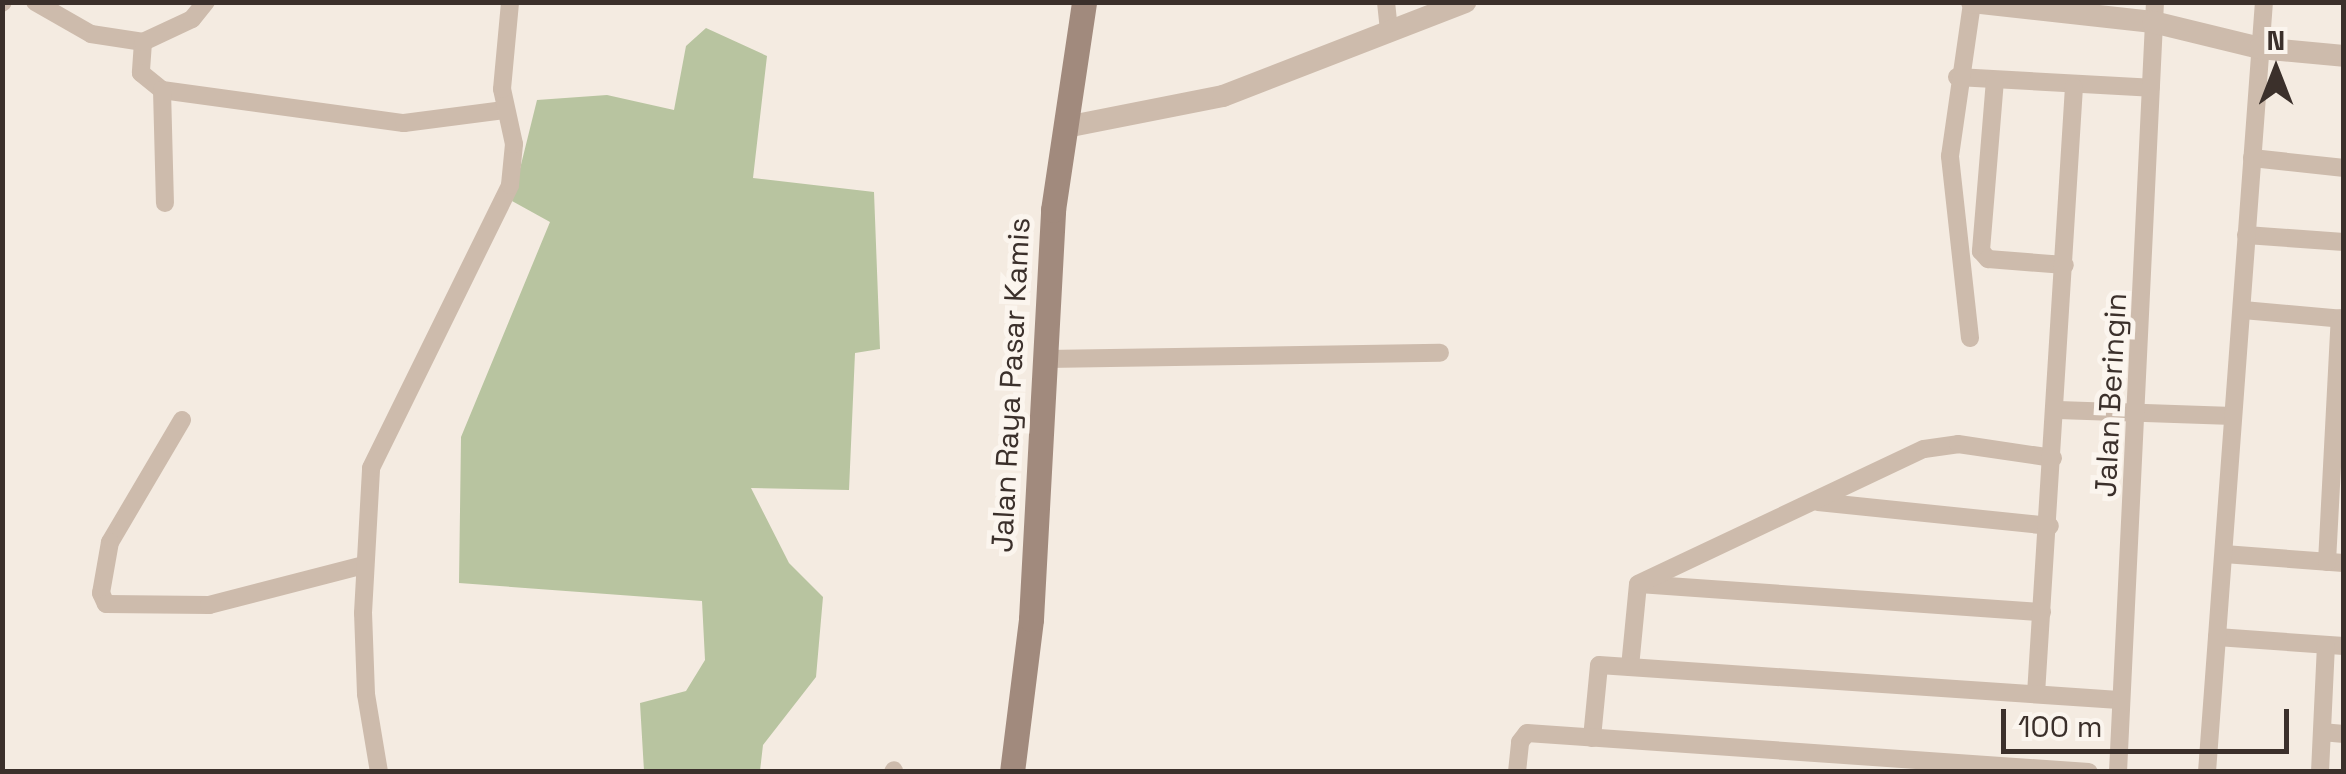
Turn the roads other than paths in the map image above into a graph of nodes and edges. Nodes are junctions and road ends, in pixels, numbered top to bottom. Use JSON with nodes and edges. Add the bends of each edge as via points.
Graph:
{"nodes":[{"id":1,"x":35,"y":2,"type":"edge"},
{"id":2,"x":206,"y":2,"type":"edge"},
{"id":3,"x":510,"y":2,"type":"edge"},
{"id":4,"x":1084,"y":2,"type":"edge"},
{"id":5,"x":1386,"y":2,"type":"edge"},
{"id":6,"x":1466,"y":2,"type":"edge"},
{"id":7,"x":2264,"y":2,"type":"edge"},
{"id":8,"x":1972,"y":3,"type":"edge"},
{"id":9,"x":2154,"y":12,"type":"edge"},
{"id":10,"x":1388,"y":31,"type":"junction"},
{"id":11,"x":142,"y":42,"type":"junction"},
{"id":12,"x":2260,"y":48,"type":"junction"},
{"id":13,"x":2344,"y":56,"type":"edge"},
{"id":14,"x":1957,"y":77,"type":"junction"},
{"id":15,"x":1995,"y":80,"type":"junction"},
{"id":16,"x":2074,"y":87,"type":"junction"},
{"id":17,"x":2151,"y":88,"type":"junction"},
{"id":18,"x":162,"y":90,"type":"junction"},
{"id":19,"x":504,"y":110,"type":"junction"},
{"id":20,"x":1066,"y":127,"type":"junction"},
{"id":21,"x":2252,"y":158,"type":"junction"},
{"id":22,"x":2344,"y":168,"type":"edge"},
{"id":23,"x":164,"y":203,"type":"dead end"},
{"id":24,"x":2246,"y":235,"type":"junction"},
{"id":25,"x":2344,"y":242,"type":"edge"},
{"id":26,"x":2065,"y":265,"type":"junction"},
{"id":27,"x":2243,"y":310,"type":"junction"},
{"id":28,"x":2342,"y":319,"type":"edge"},
{"id":29,"x":1970,"y":338,"type":"dead end"},
{"id":30,"x":1440,"y":353,"type":"dead end"},
{"id":31,"x":1046,"y":359,"type":"junction"},
{"id":32,"x":2058,"y":410,"type":"junction"},
{"id":33,"x":2140,"y":412,"type":"junction"},
{"id":34,"x":2233,"y":416,"type":"junction"},
{"id":35,"x":182,"y":420,"type":"dead end"},
{"id":36,"x":2054,"y":458,"type":"junction"},
{"id":37,"x":1817,"y":502,"type":"junction"},
{"id":38,"x":2050,"y":526,"type":"junction"},
{"id":39,"x":2224,"y":554,"type":"junction"},
{"id":40,"x":2335,"y":563,"type":"edge"},
{"id":41,"x":364,"y":565,"type":"junction"},
{"id":42,"x":1638,"y":584,"type":"junction"},
{"id":43,"x":2042,"y":612,"type":"junction"},
{"id":44,"x":2217,"y":637,"type":"junction"},
{"id":45,"x":2335,"y":646,"type":"edge"},
{"id":46,"x":1630,"y":667,"type":"junction"},
{"id":47,"x":2036,"y":694,"type":"junction"},
{"id":48,"x":2119,"y":700,"type":"junction"},
{"id":49,"x":2322,"y":732,"type":"junction"},
{"id":50,"x":2344,"y":734,"type":"edge"},
{"id":51,"x":1592,"y":738,"type":"junction"},
{"id":52,"x":379,"y":772,"type":"edge"},
{"id":53,"x":1012,"y":772,"type":"edge"},
{"id":54,"x":1518,"y":772,"type":"edge"},
{"id":55,"x":2089,"y":772,"type":"edge"},
{"id":56,"x":2118,"y":772,"type":"edge"},
{"id":57,"x":2207,"y":772,"type":"edge"},
{"id":58,"x":2320,"y":772,"type":"edge"}],
"edges":[{"from":1,"to":11,"type":"street","via":[[91,34]]},
{"from":2,"to":11,"type":"street","via":[[192,18]]},
{"from":3,"to":19,"type":"street"},
{"from":4,"to":20,"type":"main road","name":"Jalan Raya Pasar Kamis"},
{"from":5,"to":10,"type":"street"},
{"from":6,"to":10,"type":"street"},
{"from":7,"to":12,"type":"street"},
{"from":8,"to":9,"type":"street"},
{"from":8,"to":14,"type":"street"},
{"from":9,"to":12,"type":"street"},
{"from":9,"to":17,"type":"street","name":"Jalan Beringin"},
{"from":10,"to":20,"type":"street","via":[[1223,96]]},
{"from":11,"to":18,"type":"street","via":[[141,72]]},
{"from":12,"to":13,"type":"street"},
{"from":12,"to":21,"type":"street"},
{"from":14,"to":15,"type":"street"},
{"from":14,"to":29,"type":"street","via":[[1950,156]]},
{"from":15,"to":16,"type":"street"},
{"from":15,"to":26,"type":"street","via":[[1982,251],[1988,258]]},
{"from":16,"to":17,"type":"street"},
{"from":16,"to":26,"type":"street"},
{"from":17,"to":33,"type":"street","name":"Jalan Beringin"},
{"from":18,"to":19,"type":"street","via":[[404,124]]},
{"from":18,"to":23,"type":"street"},
{"from":19,"to":41,"type":"street","via":[[514,144],[510,186],[371,468]]},
{"from":20,"to":31,"type":"main road","name":"Jalan Raya Pasar Kamis","via":[[1053,210]]},
{"from":21,"to":22,"type":"street"},
{"from":21,"to":24,"type":"street"},
{"from":24,"to":25,"type":"street"},
{"from":24,"to":27,"type":"street"},
{"from":26,"to":32,"type":"street"},
{"from":27,"to":28,"type":"street"},
{"from":27,"to":34,"type":"street"},
{"from":28,"to":40,"type":"street"},
{"from":30,"to":31,"type":"street"},
{"from":31,"to":53,"type":"main road","name":"Jalan Raya Pasar Kamis","via":[[1030,619]]},
{"from":32,"to":33,"type":"street"},
{"from":32,"to":36,"type":"street"},
{"from":33,"to":34,"type":"street"},
{"from":33,"to":48,"type":"street","name":"Jalan Beringin"},
{"from":34,"to":39,"type":"street"},
{"from":35,"to":41,"type":"street","via":[[110,542],[101,592],[106,604],[210,604]]},
{"from":36,"to":37,"type":"street","via":[[1939,445]]},
{"from":36,"to":38,"type":"street"},
{"from":37,"to":38,"type":"street"},
{"from":37,"to":42,"type":"street"},
{"from":38,"to":43,"type":"street"},
{"from":39,"to":40,"type":"street"},
{"from":39,"to":44,"type":"street"},
{"from":41,"to":52,"type":"street","via":[[366,694]]},
{"from":42,"to":43,"type":"street"},
{"from":42,"to":46,"type":"street"},
{"from":43,"to":47,"type":"street"},
{"from":44,"to":45,"type":"street"},
{"from":44,"to":57,"type":"street"},
{"from":45,"to":49,"type":"street"},
{"from":46,"to":47,"type":"street"},
{"from":46,"to":51,"type":"street","via":[[1599,665]]},
{"from":47,"to":48,"type":"street"},
{"from":48,"to":56,"type":"street","name":"Jalan Beringin"},
{"from":49,"to":50,"type":"street"},
{"from":49,"to":58,"type":"street"},
{"from":51,"to":54,"type":"street","via":[[1527,734]]},
{"from":51,"to":55,"type":"street"}]}
